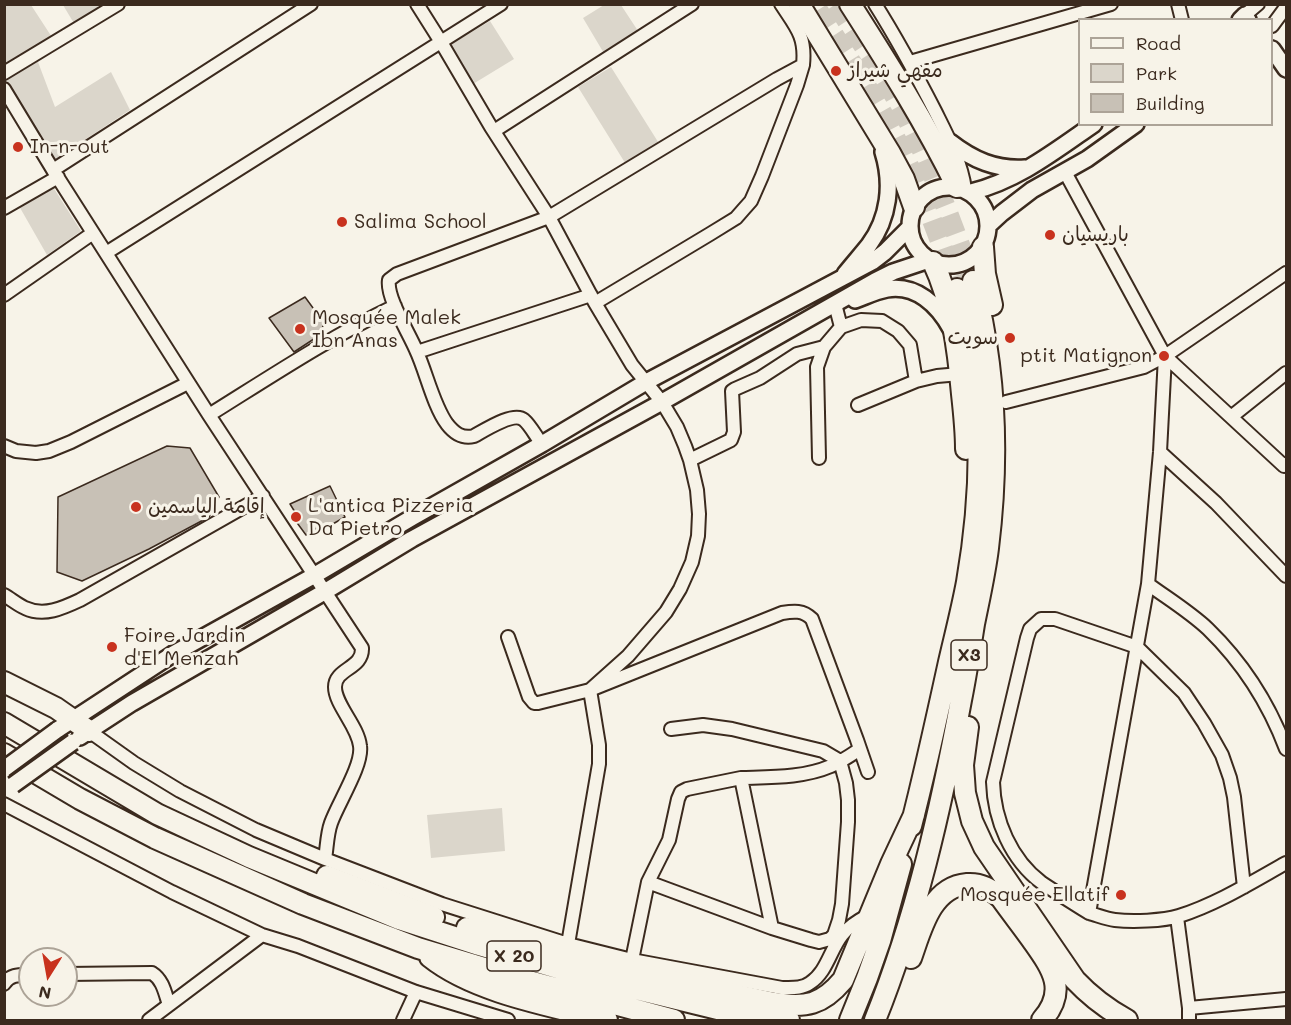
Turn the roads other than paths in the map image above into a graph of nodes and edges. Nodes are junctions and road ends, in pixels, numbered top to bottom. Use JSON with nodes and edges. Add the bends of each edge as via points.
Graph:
{"nodes":[{"id":1,"x":118,"y":4,"type":"edge"},
{"id":2,"x":311,"y":4,"type":"edge"},
{"id":3,"x":417,"y":4,"type":"edge"},
{"id":4,"x":501,"y":4,"type":"edge"},
{"id":5,"x":692,"y":4,"type":"edge"},
{"id":6,"x":781,"y":4,"type":"edge"},
{"id":7,"x":799,"y":4,"type":"edge"},
{"id":8,"x":850,"y":4,"type":"edge"},
{"id":9,"x":875,"y":4,"type":"edge"},
{"id":10,"x":1111,"y":4,"type":"edge"},
{"id":11,"x":1258,"y":4,"type":"edge"},
{"id":12,"x":1287,"y":7,"type":"edge"},
{"id":13,"x":1244,"y":18,"type":"edge"},
{"id":14,"x":1273,"y":25,"type":"edge"},
{"id":15,"x":441,"y":42,"type":"junction"},
{"id":16,"x":1273,"y":50,"type":"edge"},
{"id":17,"x":910,"y":62,"type":"junction"},
{"id":18,"x":803,"y":65,"type":"junction"},
{"id":19,"x":1287,"y":69,"type":"edge"},
{"id":20,"x":4,"y":73,"type":"edge"},
{"id":21,"x":4,"y":89,"type":"edge"},
{"id":22,"x":1091,"y":126,"type":"edge"},
{"id":23,"x":1134,"y":126,"type":"edge"},
{"id":24,"x":876,"y":129,"type":"junction"},
{"id":25,"x":494,"y":131,"type":"junction"},
{"id":26,"x":950,"y":142,"type":"junction"},
{"id":27,"x":1028,"y":168,"type":"junction"},
{"id":28,"x":1065,"y":172,"type":"junction"},
{"id":29,"x":55,"y":173,"type":"junction"},
{"id":30,"x":964,"y":189,"type":"junction"},
{"id":31,"x":914,"y":207,"type":"junction"},
{"id":32,"x":4,"y":208,"type":"edge"},
{"id":33,"x":549,"y":217,"type":"junction"},
{"id":34,"x":989,"y":225,"type":"junction"},
{"id":35,"x":910,"y":227,"type":"junction"},
{"id":36,"x":93,"y":233,"type":"junction"},
{"id":37,"x":983,"y":247,"type":"junction"},
{"id":38,"x":106,"y":253,"type":"junction"},
{"id":39,"x":931,"y":261,"type":"junction"},
{"id":40,"x":1287,"y":273,"type":"edge"},
{"id":41,"x":842,"y":278,"type":"junction"},
{"id":42,"x":4,"y":296,"type":"edge"},
{"id":43,"x":593,"y":299,"type":"junction"},
{"id":44,"x":835,"y":304,"type":"junction"},
{"id":45,"x":395,"y":306,"type":"junction"},
{"id":46,"x":841,"y":327,"type":"junction"},
{"id":47,"x":954,"y":336,"type":"junction"},
{"id":48,"x":824,"y":346,"type":"junction"},
{"id":49,"x":417,"y":352,"type":"junction"},
{"id":50,"x":1165,"y":356,"type":"junction"},
{"id":51,"x":1287,"y":373,"type":"edge"},
{"id":52,"x":960,"y":374,"type":"junction"},
{"id":53,"x":916,"y":381,"type":"junction"},
{"id":54,"x":646,"y":382,"type":"junction"},
{"id":55,"x":188,"y":383,"type":"junction"},
{"id":56,"x":662,"y":402,"type":"junction"},
{"id":57,"x":1006,"y":402,"type":"junction"},
{"id":58,"x":858,"y":405,"type":"dead end"},
{"id":59,"x":209,"y":415,"type":"junction"},
{"id":60,"x":1231,"y":417,"type":"junction"},
{"id":61,"x":542,"y":444,"type":"junction"},
{"id":62,"x":4,"y":446,"type":"edge"},
{"id":63,"x":1160,"y":452,"type":"junction"},
{"id":64,"x":819,"y":458,"type":"dead end"},
{"id":65,"x":690,"y":460,"type":"junction"},
{"id":66,"x":1286,"y":466,"type":"edge"},
{"id":67,"x":263,"y":496,"type":"junction"},
{"id":68,"x":315,"y":575,"type":"junction"},
{"id":69,"x":1287,"y":576,"type":"edge"},
{"id":70,"x":1148,"y":584,"type":"junction"},
{"id":71,"x":982,"y":588,"type":"junction"},
{"id":72,"x":326,"y":591,"type":"junction"},
{"id":73,"x":4,"y":595,"type":"edge"},
{"id":74,"x":974,"y":624,"type":"junction"},
{"id":75,"x":508,"y":637,"type":"dead end"},
{"id":76,"x":954,"y":638,"type":"junction"},
{"id":77,"x":1137,"y":647,"type":"junction"},
{"id":78,"x":4,"y":682,"type":"edge"},
{"id":79,"x":590,"y":690,"type":"junction"},
{"id":80,"x":4,"y":723,"type":"edge"},
{"id":81,"x":65,"y":724,"type":"junction"},
{"id":82,"x":671,"y":729,"type":"dead end"},
{"id":83,"x":81,"y":736,"type":"junction"},
{"id":84,"x":860,"y":749,"type":"junction"},
{"id":85,"x":1287,"y":749,"type":"edge"},
{"id":86,"x":4,"y":754,"type":"edge"},
{"id":87,"x":840,"y":761,"type":"junction"},
{"id":88,"x":4,"y":769,"type":"edge"},
{"id":89,"x":868,"y":772,"type":"dead end"},
{"id":90,"x":741,"y":778,"type":"junction"},
{"id":91,"x":9,"y":787,"type":"edge"},
{"id":92,"x":4,"y":804,"type":"edge"},
{"id":93,"x":914,"y":815,"type":"junction"},
{"id":94,"x":325,"y":859,"type":"junction"},
{"id":95,"x":259,"y":861,"type":"junction"},
{"id":96,"x":1287,"y":863,"type":"edge"},
{"id":97,"x":648,"y":882,"type":"junction"},
{"id":98,"x":1245,"y":887,"type":"junction"},
{"id":99,"x":1089,"y":913,"type":"junction"},
{"id":100,"x":870,"y":915,"type":"junction"},
{"id":101,"x":1177,"y":917,"type":"junction"},
{"id":102,"x":772,"y":928,"type":"junction"},
{"id":103,"x":262,"y":935,"type":"junction"},
{"id":104,"x":568,"y":944,"type":"junction"},
{"id":105,"x":418,"y":948,"type":"junction"},
{"id":106,"x":632,"y":960,"type":"junction"},
{"id":107,"x":78,"y":974,"type":"edge"},
{"id":108,"x":18,"y":976,"type":"edge"},
{"id":109,"x":4,"y":984,"type":"edge"},
{"id":110,"x":416,"y":992,"type":"junction"},
{"id":111,"x":1287,"y":999,"type":"edge"},
{"id":112,"x":530,"y":1001,"type":"junction"},
{"id":113,"x":169,"y":1005,"type":"junction"},
{"id":114,"x":1189,"y":1014,"type":"edge"},
{"id":115,"x":149,"y":1020,"type":"edge"},
{"id":116,"x":404,"y":1020,"type":"edge"},
{"id":117,"x":508,"y":1020,"type":"edge"},
{"id":118,"x":563,"y":1020,"type":"edge"},
{"id":119,"x":607,"y":1020,"type":"edge"},
{"id":120,"x":674,"y":1020,"type":"edge"},
{"id":121,"x":789,"y":1020,"type":"edge"},
{"id":122,"x":850,"y":1020,"type":"edge"},
{"id":123,"x":876,"y":1020,"type":"edge"},
{"id":124,"x":1042,"y":1020,"type":"edge"},
{"id":125,"x":1127,"y":1020,"type":"edge"}],
"edges":[{"from":1,"to":20,"type":"street"},
{"from":2,"to":29,"type":"street"},
{"from":3,"to":15,"type":"street"},
{"from":4,"to":15,"type":"street"},
{"from":5,"to":25,"type":"street"},
{"from":6,"to":18,"type":"street","via":[[803,40]]},
{"from":7,"to":24,"type":"highway"},
{"from":8,"to":30,"type":"highway"},
{"from":9,"to":17,"type":"street"},
{"from":10,"to":17,"type":"street"},
{"from":11,"to":13,"type":"street"},
{"from":12,"to":14,"type":"street"},
{"from":15,"to":25,"type":"street"},
{"from":15,"to":38,"type":"street"},
{"from":16,"to":19,"type":"street"},
{"from":17,"to":26,"type":"street"},
{"from":18,"to":33,"type":"street"},
{"from":18,"to":43,"type":"street","via":[[762,176],[751,201],[736,218]]},
{"from":21,"to":29,"type":"street"},
{"from":22,"to":27,"type":"street"},
{"from":23,"to":28,"type":"street"},
{"from":24,"to":31,"type":"highway"},
{"from":24,"to":41,"type":"street","via":[[888,172],[889,194],[877,232]]},
{"from":25,"to":33,"type":"street"},
{"from":26,"to":27,"type":"street","via":[[986,164]]},
{"from":26,"to":30,"type":"street","via":[[960,165]]},
{"from":27,"to":30,"type":"street","via":[[999,184]]},
{"from":28,"to":34,"type":"street","via":[[1032,190]]},
{"from":28,"to":50,"type":"street"},
{"from":29,"to":32,"type":"street"},
{"from":29,"to":36,"type":"street"},
{"from":30,"to":31,"type":"street","via":[[936,188]]},
{"from":30,"to":34,"type":"street","via":[[984,206]]},
{"from":31,"to":35,"type":"street"},
{"from":33,"to":43,"type":"street"},
{"from":33,"to":45,"type":"street","via":[[393,276],[388,285]]},
{"from":34,"to":37,"type":"street"},
{"from":35,"to":39,"type":"street","via":[[916,246]]},
{"from":35,"to":41,"type":"street","via":[[872,262]]},
{"from":36,"to":38,"type":"street"},
{"from":36,"to":42,"type":"street"},
{"from":37,"to":39,"type":"street","via":[[956,265]]},
{"from":37,"to":57,"type":"highway"},
{"from":38,"to":55,"type":"street"},
{"from":39,"to":44,"type":"street","via":[[875,280]]},
{"from":39,"to":47,"type":"highway","via":[[945,292]]},
{"from":40,"to":50,"type":"street"},
{"from":41,"to":54,"type":"street"},
{"from":43,"to":49,"type":"street"},
{"from":43,"to":54,"type":"street"},
{"from":44,"to":46,"type":"street"},
{"from":44,"to":47,"type":"street","via":[[885,290],[910,291],[935,307]]},
{"from":44,"to":56,"type":"street"},
{"from":45,"to":49,"type":"street"},
{"from":45,"to":59,"type":"street","via":[[304,355]]},
{"from":46,"to":48,"type":"street"},
{"from":46,"to":53,"type":"street","via":[[861,320],[882,321],[898,331],[910,345]]},
{"from":47,"to":52,"type":"highway"},
{"from":48,"to":64,"type":"street","via":[[818,367]]},
{"from":48,"to":65,"type":"street","via":[[797,354],[735,389],[731,396],[731,440]]},
{"from":49,"to":61,"type":"street","via":[[441,414],[455,432],[463,437],[474,436],[511,417],[519,417]]},
{"from":50,"to":57,"type":"street","via":[[1144,367]]},
{"from":50,"to":60,"type":"street"},
{"from":50,"to":63,"type":"street"},
{"from":51,"to":60,"type":"street"},
{"from":52,"to":53,"type":"street"},
{"from":52,"to":76,"type":"highway","via":[[966,433],[966,497]]},
{"from":53,"to":58,"type":"street"},
{"from":54,"to":56,"type":"street"},
{"from":54,"to":61,"type":"street"},
{"from":55,"to":59,"type":"street"},
{"from":55,"to":62,"type":"street","via":[[49,451],[16,451]]},
{"from":56,"to":65,"type":"street"},
{"from":56,"to":72,"type":"street","via":[[412,538]]},
{"from":57,"to":71,"type":"highway","via":[[1003,520],[994,562]]},
{"from":59,"to":67,"type":"street"},
{"from":60,"to":66,"type":"street"},
{"from":61,"to":68,"type":"street"},
{"from":63,"to":69,"type":"street"},
{"from":63,"to":70,"type":"street"},
{"from":65,"to":79,"type":"street","via":[[699,514],[692,562],[666,612],[628,656]]},
{"from":67,"to":68,"type":"street"},
{"from":67,"to":73,"type":"street","via":[[64,608],[38,612]]},
{"from":68,"to":72,"type":"street"},
{"from":68,"to":81,"type":"street","via":[[173,654]]},
{"from":70,"to":77,"type":"street"},
{"from":70,"to":85,"type":"street","via":[[1206,627],[1226,648],[1257,690]]},
{"from":71,"to":74,"type":"highway","number":"X3"},
{"from":71,"to":76,"type":"highway","number":"X3","via":[[994,474],[993,403],[980,309],[965,285],[964,316],[978,405],[979,475],[972,546]]},
{"from":72,"to":83,"type":"street"},
{"from":72,"to":94,"type":"street","via":[[363,654],[335,685],[336,695],[360,743],[360,753],[330,826]]},
{"from":74,"to":123,"type":"highway","number":"X3","via":[[925,864]]},
{"from":74,"to":125,"type":"highway","via":[[973,684],[963,765],[972,821],[984,847],[1075,980],[1107,1010]]},
{"from":75,"to":79,"type":"street","via":[[534,703]]},
{"from":76,"to":93,"type":"highway","number":"X3"},
{"from":77,"to":98,"type":"street","via":[[1184,693],[1222,754],[1234,796]]},
{"from":77,"to":99,"type":"street"},
{"from":77,"to":99,"type":"street","via":[[1055,619],[1035,623],[1027,638],[993,782],[996,811],[1017,855],[1041,882]]},
{"from":78,"to":81,"type":"highway","via":[[56,708]]},
{"from":79,"to":84,"type":"street","via":[[783,613],[806,613],[812,619]]},
{"from":79,"to":104,"type":"street","via":[[599,764]]},
{"from":80,"to":95,"type":"highway","number":"X 20","via":[[157,814]]},
{"from":81,"to":83,"type":"highway"},
{"from":81,"to":88,"type":"street","bridge":true},
{"from":82,"to":87,"type":"street","via":[[703,725],[732,729],[823,751]]},
{"from":83,"to":91,"type":"street","bridge":true},
{"from":83,"to":94,"type":"street","via":[[256,830]]},
{"from":84,"to":87,"type":"street"},
{"from":84,"to":89,"type":"street"},
{"from":86,"to":105,"type":"highway","number":"X 20","via":[[155,838],[303,904]]},
{"from":87,"to":90,"type":"street","via":[[811,772]]},
{"from":87,"to":102,"type":"street","via":[[846,783],[848,822],[842,904],[834,935],[819,942]]},
{"from":90,"to":97,"type":"street","via":[[681,792],[669,840]]},
{"from":90,"to":102,"type":"street"},
{"from":92,"to":103,"type":"street"},
{"from":93,"to":100,"type":"highway"},
{"from":93,"to":122,"type":"highway","number":"X3","via":[[880,941]]},
{"from":94,"to":104,"type":"street","via":[[442,904]]},
{"from":95,"to":100,"type":"highway","via":[[318,872],[422,913],[496,936],[662,979],[789,1005],[820,1001],[833,992],[843,980]]},
{"from":95,"to":121,"type":"highway","number":"X 20","via":[[399,919],[527,960],[726,1011]]},
{"from":96,"to":98,"type":"street"},
{"from":97,"to":102,"type":"street"},
{"from":97,"to":106,"type":"street"},
{"from":98,"to":101,"type":"street"},
{"from":99,"to":101,"type":"street","via":[[1130,921]]},
{"from":100,"to":106,"type":"street","via":[[850,927],[818,976],[800,987],[782,988]]},
{"from":101,"to":114,"type":"street"},
{"from":103,"to":110,"type":"street"},
{"from":103,"to":113,"type":"street"},
{"from":104,"to":106,"type":"street"},
{"from":105,"to":112,"type":"highway","via":[[458,977]]},
{"from":105,"to":120,"type":"highway","number":"X 20"},
{"from":107,"to":113,"type":"street","via":[[152,973],[162,984]]},
{"from":108,"to":109,"type":"street"},
{"from":110,"to":116,"type":"street"},
{"from":110,"to":117,"type":"street"},
{"from":111,"to":114,"type":"street"},
{"from":112,"to":118,"type":"highway"},
{"from":112,"to":119,"type":"highway"},
{"from":113,"to":115,"type":"street"},
{"from":123,"to":124,"type":"highway","via":[[895,996],[934,904],[940,895],[960,884],[982,885],[1001,898],[1052,969],[1056,988],[1051,1007]]}]}
